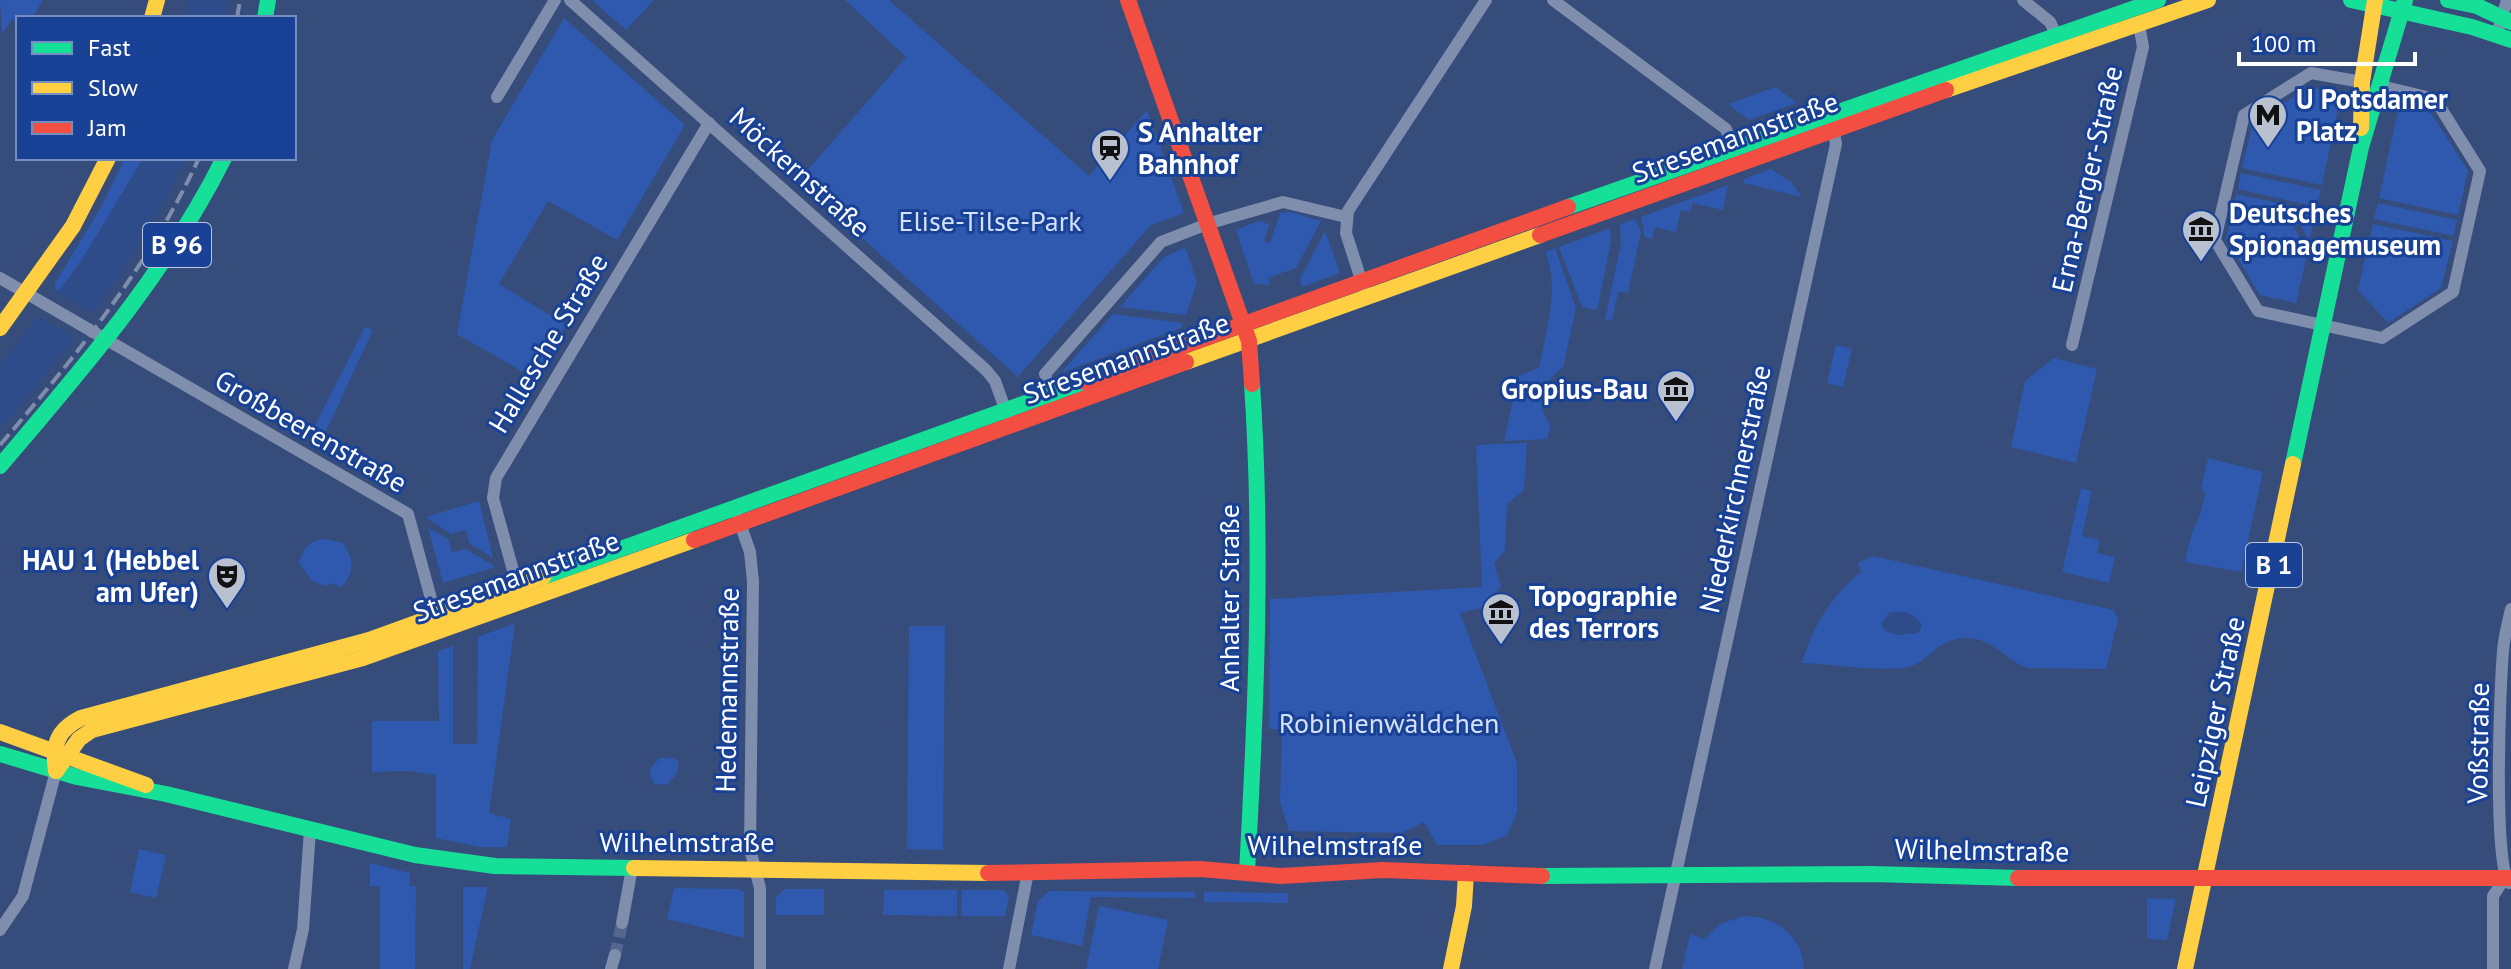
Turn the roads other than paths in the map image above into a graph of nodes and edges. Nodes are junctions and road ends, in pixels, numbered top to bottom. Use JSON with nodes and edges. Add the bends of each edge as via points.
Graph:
{"nodes":[{"id":1,"x":555,"y":0,"type":"edge"},
{"id":2,"x":570,"y":0,"type":"edge"},
{"id":3,"x":1128,"y":0,"type":"edge"},
{"id":4,"x":1486,"y":0,"type":"edge"},
{"id":5,"x":1553,"y":0,"type":"edge"},
{"id":6,"x":2023,"y":0,"type":"edge"},
{"id":7,"x":2158,"y":0,"type":"edge"},
{"id":8,"x":2206,"y":0,"type":"edge"},
{"id":9,"x":2351,"y":0,"type":"edge"},
{"id":10,"x":2448,"y":0,"type":"edge"},
{"id":11,"x":2507,"y":0,"type":"edge"},
{"id":12,"x":2375,"y":3,"type":"edge"},
{"id":13,"x":2403,"y":6,"type":"edge"},
{"id":14,"x":2139,"y":24,"type":"junction"},
{"id":15,"x":2505,"y":29,"type":"edge"},
{"id":16,"x":2060,"y":43,"type":"junction"},
{"id":17,"x":2362,"y":82,"type":"junction"},
{"id":18,"x":2381,"y":86,"type":"junction"},
{"id":19,"x":497,"y":97,"type":"dead end"},
{"id":20,"x":1832,"y":121,"type":"junction"},
{"id":21,"x":709,"y":123,"type":"junction"},
{"id":22,"x":2361,"y":147,"type":"junction"},
{"id":23,"x":1736,"y":156,"type":"junction"},
{"id":24,"x":107,"y":160,"type":"edge"},
{"id":25,"x":223,"y":160,"type":"edge"},
{"id":26,"x":1346,"y":217,"type":"junction"},
{"id":27,"x":1210,"y":223,"type":"junction"},
{"id":28,"x":1507,"y":239,"type":"junction"},
{"id":29,"x":1396,"y":270,"type":"junction"},
{"id":30,"x":0,"y":278,"type":"edge"},
{"id":31,"x":1362,"y":282,"type":"junction"},
{"id":32,"x":1403,"y":286,"type":"junction"},
{"id":33,"x":27,"y":294,"type":"junction"},
{"id":34,"x":1368,"y":299,"type":"junction"},
{"id":35,"x":2325,"y":326,"type":"junction"},
{"id":36,"x":0,"y":328,"type":"edge"},
{"id":37,"x":1248,"y":333,"type":"junction"},
{"id":38,"x":107,"y":339,"type":"junction"},
{"id":39,"x":2072,"y":345,"type":"dead end"},
{"id":40,"x":1054,"y":403,"type":"junction"},
{"id":41,"x":1008,"y":419,"type":"junction"},
{"id":42,"x":0,"y":466,"type":"edge"},
{"id":43,"x":737,"y":516,"type":"junction"},
{"id":44,"x":520,"y":595,"type":"junction"},
{"id":45,"x":2511,"y":609,"type":"edge"},
{"id":46,"x":438,"y":624,"type":"junction"},
{"id":47,"x":0,"y":732,"type":"edge"},
{"id":48,"x":52,"y":749,"type":"junction"},
{"id":49,"x":0,"y":754,"type":"edge"},
{"id":50,"x":68,"y":756,"type":"junction"},
{"id":51,"x":56,"y":771,"type":"junction"},
{"id":52,"x":166,"y":794,"type":"junction"},
{"id":53,"x":310,"y":830,"type":"junction"},
{"id":54,"x":632,"y":868,"type":"junction"},
{"id":55,"x":755,"y":869,"type":"junction"},
{"id":56,"x":1028,"y":872,"type":"junction"},
{"id":57,"x":1247,"y":872,"type":"junction"},
{"id":58,"x":1466,"y":873,"type":"junction"},
{"id":59,"x":1677,"y":876,"type":"junction"},
{"id":60,"x":2205,"y":878,"type":"junction"},
{"id":61,"x":2509,"y":881,"type":"edge"},
{"id":62,"x":622,"y":923,"type":"tunnel mouth"},
{"id":63,"x":0,"y":930,"type":"edge"},
{"id":64,"x":615,"y":955,"type":"tunnel mouth"},
{"id":65,"x":294,"y":969,"type":"edge"},
{"id":66,"x":611,"y":969,"type":"edge"},
{"id":67,"x":760,"y":969,"type":"edge"},
{"id":68,"x":1009,"y":969,"type":"edge"},
{"id":69,"x":1451,"y":969,"type":"edge"},
{"id":70,"x":1655,"y":969,"type":"edge"},
{"id":71,"x":2185,"y":969,"type":"edge"},
{"id":72,"x":2493,"y":969,"type":"edge"}],
"edges":[{"from":1,"to":19,"type":"street"},
{"from":2,"to":21,"type":"street","name":"Möckernstraße"},
{"from":3,"to":27,"type":"main road","name":"Anhalter Straße"},
{"from":4,"to":26,"type":"street"},
{"from":5,"to":23,"type":"street","via":[[1726,129]]},
{"from":6,"to":16,"type":"street","via":[[2044,16]]},
{"from":7,"to":16,"type":"main road","name":"Stresemannstraße"},
{"from":8,"to":14,"type":"main road","name":"Stresemannstraße"},
{"from":9,"to":12,"type":"main road"},
{"from":10,"to":15,"type":"main road","via":[[2477,6]]},
{"from":11,"to":15,"type":"street"},
{"from":12,"to":13,"type":"main road"},
{"from":12,"to":17,"type":"main road","number":"B 1"},
{"from":13,"to":15,"type":"main road"},
{"from":13,"to":18,"type":"main road","number":"B 1"},
{"from":14,"to":16,"type":"main road","name":"Stresemannstraße"},
{"from":14,"to":39,"type":"street","name":"Erna-Berger-Straße","via":[[2143,47]]},
{"from":16,"to":20,"type":"main road","name":"Stresemannstraße"},
{"from":17,"to":22,"type":"main road","number":"B 1"},
{"from":17,"to":35,"type":"street","via":[[2311,73],[2244,115],[2215,235],[2258,311]]},
{"from":18,"to":22,"type":"main road","number":"B 1"},
{"from":18,"to":35,"type":"street","via":[[2435,99],[2479,166],[2454,288],[2449,297],[2388,337]]},
{"from":20,"to":23,"type":"main road","name":"Stresemannstraße"},
{"from":20,"to":59,"type":"street","name":"Niederkirchnerstraße","via":[[1836,144]]},
{"from":21,"to":41,"type":"street","name":"Möckernstraße","via":[[986,370]]},
{"from":21,"to":44,"type":"street","name":"Hallesche Straße","via":[[496,478],[493,498]]},
{"from":22,"to":35,"type":"main road","number":"B 1"},
{"from":23,"to":28,"type":"main road","name":"Stresemannstraße"},
{"from":24,"to":33,"type":"main road","via":[[73,226]]},
{"from":25,"to":38,"type":"main road","number":"B 96","via":[[175,248]]},
{"from":26,"to":27,"type":"street","via":[[1286,202]]},
{"from":26,"to":31,"type":"street","via":[[1347,239]]},
{"from":27,"to":37,"type":"main road","name":"Anhalter Straße"},
{"from":27,"to":40,"type":"street","via":[[1161,242],[1045,374]]},
{"from":28,"to":29,"type":"main road","name":"Stresemannstraße"},
{"from":28,"to":32,"type":"main road","name":"Stresemannstraße"},
{"from":29,"to":31,"type":"main road","name":"Stresemannstraße"},
{"from":29,"to":32,"type":"main road"},
{"from":30,"to":33,"type":"street"},
{"from":31,"to":34,"type":"street"},
{"from":31,"to":37,"type":"main road","name":"Stresemannstraße"},
{"from":32,"to":34,"type":"main road","name":"Stresemannstraße"},
{"from":33,"to":36,"type":"main road"},
{"from":33,"to":38,"type":"street","name":"Großbeerenstraße"},
{"from":34,"to":37,"type":"main road","name":"Stresemannstraße"},
{"from":35,"to":60,"type":"main road","name":"Leipziger Straße","number":"B 1"},
{"from":37,"to":40,"type":"main road","name":"Stresemannstraße"},
{"from":37,"to":57,"type":"main road","name":"Anhalter Straße","via":[[1256,425]]},
{"from":38,"to":42,"type":"main road","number":"B 96"},
{"from":38,"to":46,"type":"street","name":"Großbeerenstraße","via":[[408,514]]},
{"from":40,"to":41,"type":"main road","name":"Stresemannstraße"},
{"from":41,"to":43,"type":"main road","name":"Stresemannstraße"},
{"from":43,"to":44,"type":"main road","name":"Stresemannstraße"},
{"from":43,"to":55,"type":"street","name":"Hedemannstraße","via":[[750,552],[753,581],[750,849]]},
{"from":44,"to":46,"type":"main road","name":"Stresemannstraße"},
{"from":45,"to":61,"type":"street","name":"Voßstraße","via":[[2502,695],[2501,848]]},
{"from":46,"to":48,"type":"main road","name":"Stresemannstraße","via":[[81,718],[60,730]]},
{"from":46,"to":50,"type":"main road","name":"Stresemannstraße","via":[[363,658],[92,730]]},
{"from":47,"to":48,"type":"main road","name":"Wilhelmstraße"},
{"from":48,"to":50,"type":"main road","name":"Wilhelmstraße"},
{"from":48,"to":51,"type":"main road"},
{"from":49,"to":51,"type":"main road","name":"Wilhelmstraße"},
{"from":50,"to":51,"type":"main road","name":"Stresemannstraße"},
{"from":50,"to":52,"type":"main road","name":"Wilhelmstraße"},
{"from":51,"to":52,"type":"main road","name":"Wilhelmstraße"},
{"from":51,"to":63,"type":"street","via":[[23,896]]},
{"from":52,"to":53,"type":"main road","name":"Wilhelmstraße"},
{"from":53,"to":54,"type":"main road","name":"Wilhelmstraße","via":[[475,865]]},
{"from":53,"to":65,"type":"street","via":[[303,929]]},
{"from":54,"to":55,"type":"main road","name":"Wilhelmstraße"},
{"from":54,"to":62,"type":"street"},
{"from":55,"to":56,"type":"main road","name":"Wilhelmstraße"},
{"from":55,"to":67,"type":"street","name":"Hedemannstraße","via":[[760,888]]},
{"from":56,"to":57,"type":"main road","name":"Wilhelmstraße"},
{"from":56,"to":68,"type":"street"},
{"from":57,"to":58,"type":"main road","name":"Wilhelmstraße"},
{"from":58,"to":59,"type":"main road","name":"Wilhelmstraße"},
{"from":58,"to":69,"type":"main road"},
{"from":59,"to":60,"type":"main road","name":"Wilhelmstraße"},
{"from":59,"to":70,"type":"street","name":"Niederkirchnerstraße"},
{"from":60,"to":61,"type":"main road","name":"Wilhelmstraße"},
{"from":60,"to":71,"type":"main road","name":"Leipziger Straße","number":"B 1"},
{"from":61,"to":72,"type":"street","via":[[2493,896]]},
{"from":64,"to":66,"type":"street"}]}
